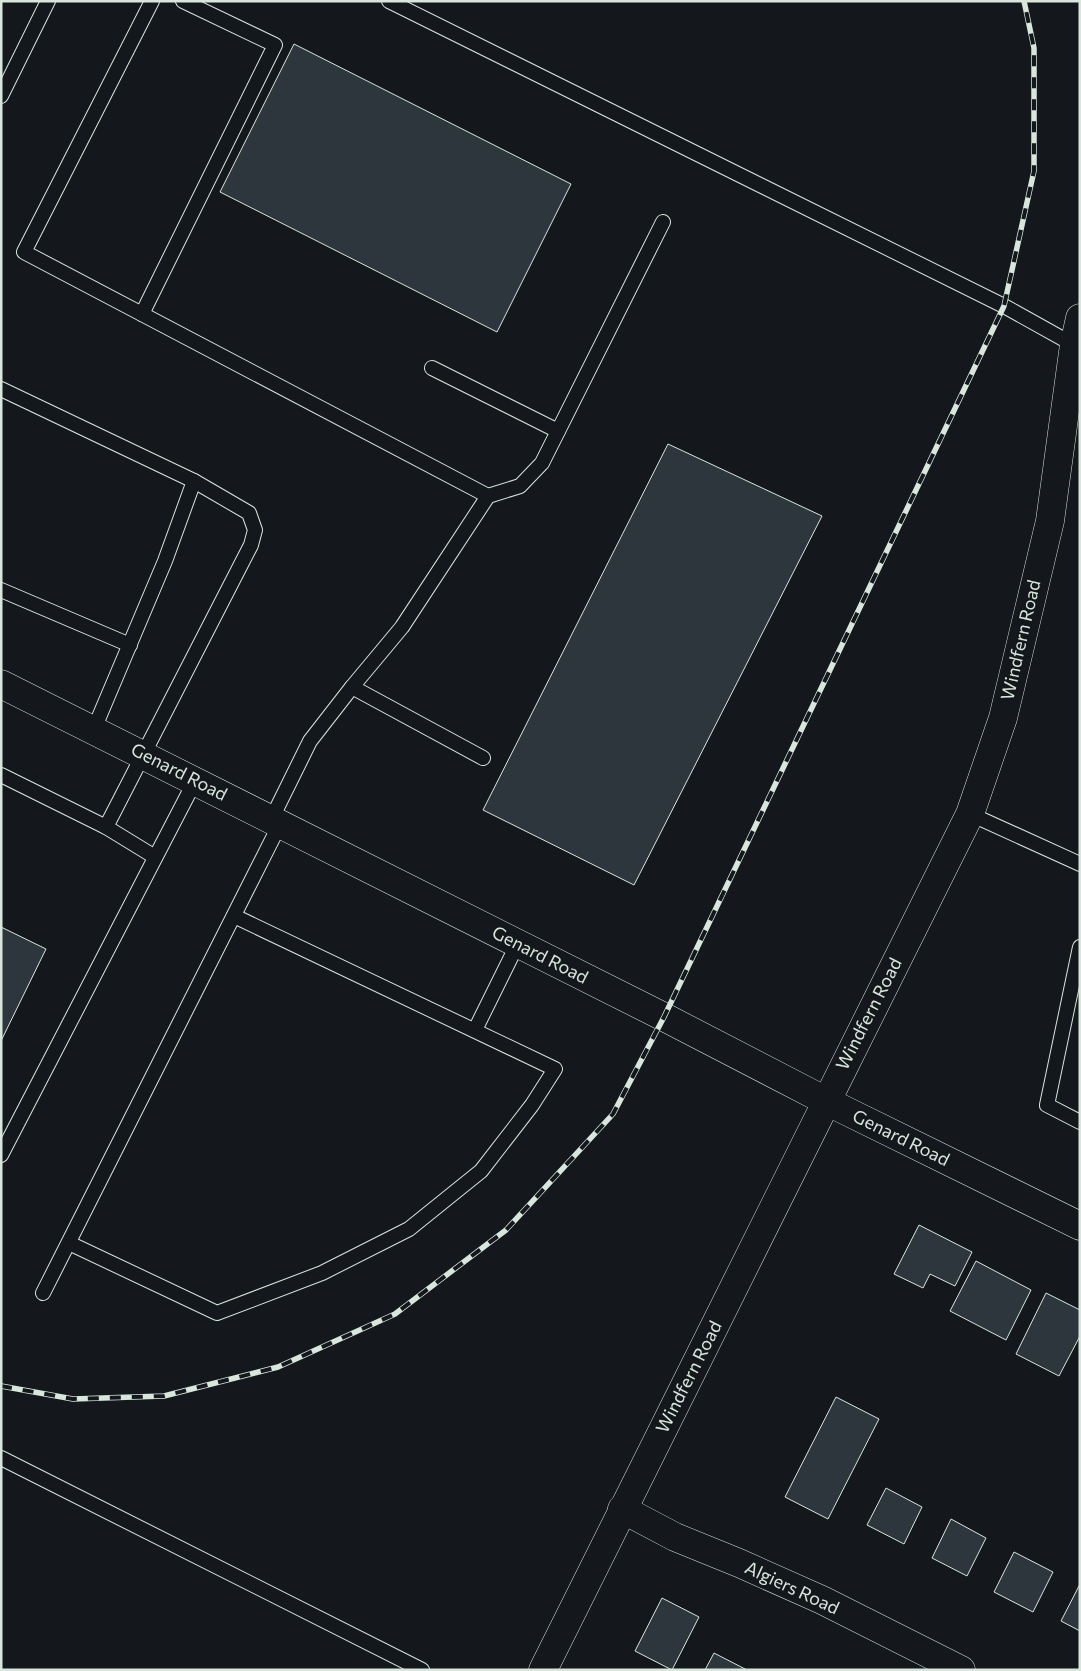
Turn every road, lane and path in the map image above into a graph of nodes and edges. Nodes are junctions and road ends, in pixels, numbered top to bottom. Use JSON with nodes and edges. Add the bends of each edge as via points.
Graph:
{"nodes":[{"id":1,"x":48,"y":1,"type":"edge"},
{"id":2,"x":152,"y":1,"type":"edge"},
{"id":3,"x":183,"y":1,"type":"edge"},
{"id":4,"x":389,"y":1,"type":"edge"},
{"id":5,"x":1,"y":96,"type":"edge"},
{"id":6,"x":663,"y":222,"type":"dead end"},
{"id":7,"x":142,"y":314,"type":"junction"},
{"id":8,"x":1080,"y":318,"type":"edge"},
{"id":9,"x":1074,"y":345,"type":"junction"},
{"id":10,"x":432,"y":368,"type":"dead end"},
{"id":11,"x":1,"y":390,"type":"edge"},
{"id":12,"x":558,"y":431,"type":"junction"},
{"id":13,"x":194,"y":481,"type":"junction"},
{"id":14,"x":488,"y":496,"type":"junction"},
{"id":15,"x":1,"y":590,"type":"edge"},
{"id":16,"x":130,"y":645,"type":"junction"},
{"id":17,"x":1,"y":684,"type":"edge"},
{"id":18,"x":352,"y":687,"type":"junction"},
{"id":19,"x":94,"y":730,"type":"junction"},
{"id":20,"x":144,"y":754,"type":"junction"},
{"id":21,"x":483,"y":758,"type":"dead end"},
{"id":22,"x":1,"y":775,"type":"edge"},
{"id":23,"x":195,"y":781,"type":"junction"},
{"id":24,"x":970,"y":814,"type":"junction"},
{"id":25,"x":275,"y":822,"type":"junction"},
{"id":26,"x":106,"y":828,"type":"junction"},
{"id":27,"x":155,"y":857,"type":"junction"},
{"id":28,"x":1080,"y":864,"type":"edge"},
{"id":29,"x":234,"y":916,"type":"junction"},
{"id":30,"x":518,"y":943,"type":"junction"},
{"id":31,"x":1080,"y":947,"type":"edge"},
{"id":32,"x":475,"y":1030,"type":"junction"},
{"id":33,"x":826,"y":1101,"type":"junction"},
{"id":34,"x":1080,"y":1122,"type":"edge"},
{"id":35,"x":1,"y":1155,"type":"edge"},
{"id":36,"x":1080,"y":1226,"type":"edge"},
{"id":37,"x":69,"y":1243,"type":"junction"},
{"id":38,"x":43,"y":1293,"type":"dead end"},
{"id":39,"x":1,"y":1458,"type":"edge"},
{"id":40,"x":622,"y":1509,"type":"junction"},
{"id":41,"x":422,"y":1670,"type":"edge"},
{"id":42,"x":543,"y":1670,"type":"edge"},
{"id":43,"x":961,"y":1670,"type":"edge"}],
"edges":[{"from":1,"to":5,"type":"lane"},
{"from":2,"to":7,"type":"lane","via":[[24,252]]},
{"from":3,"to":7,"type":"lane","via":[[275,45]]},
{"from":4,"to":9,"type":"lane","via":[[996,302]]},
{"from":6,"to":12,"type":"lane"},
{"from":7,"to":14,"type":"lane"},
{"from":8,"to":9,"type":"street","name":"Windfern Road"},
{"from":9,"to":24,"type":"street","name":"Windfern Road","via":[[1050,521],[1003,718]]},
{"from":10,"to":12,"type":"lane"},
{"from":11,"to":13,"type":"lane"},
{"from":12,"to":14,"type":"lane","via":[[542,463],[520,486]]},
{"from":13,"to":16,"type":"lane"},
{"from":13,"to":20,"type":"lane","via":[[249,513],[255,530],[251,545]]},
{"from":14,"to":18,"type":"lane","via":[[402,627]]},
{"from":15,"to":16,"type":"lane"},
{"from":16,"to":19,"type":"lane"},
{"from":17,"to":19,"type":"street","name":"Genard Road"},
{"from":18,"to":21,"type":"lane"},
{"from":18,"to":25,"type":"lane","via":[[310,741]]},
{"from":19,"to":20,"type":"street","name":"Genard Road"},
{"from":20,"to":23,"type":"street","name":"Genard Road"},
{"from":20,"to":26,"type":"lane"},
{"from":22,"to":26,"type":"lane"},
{"from":23,"to":25,"type":"street","name":"Genard Road"},
{"from":23,"to":27,"type":"lane"},
{"from":24,"to":28,"type":"lane"},
{"from":24,"to":33,"type":"street","name":"Windfern Road"},
{"from":25,"to":29,"type":"lane"},
{"from":25,"to":30,"type":"street","name":"Genard Road"},
{"from":26,"to":27,"type":"lane"},
{"from":27,"to":35,"type":"lane"},
{"from":29,"to":32,"type":"lane"},
{"from":29,"to":37,"type":"lane"},
{"from":30,"to":32,"type":"lane"},
{"from":30,"to":33,"type":"street","name":"Genard Road"},
{"from":31,"to":34,"type":"lane","via":[[1047,1105]]},
{"from":32,"to":37,"type":"lane","via":[[555,1068],[532,1105],[481,1171],[409,1229],[322,1274],[217,1312]]},
{"from":33,"to":36,"type":"street","name":"Genard Road"},
{"from":33,"to":40,"type":"street","name":"Windfern Road"},
{"from":37,"to":38,"type":"lane"},
{"from":39,"to":41,"type":"lane"},
{"from":40,"to":42,"type":"street","name":"Windfern Road"},
{"from":40,"to":43,"type":"street","name":"Algiers Road","via":[[675,1537],[822,1600]]}]}
